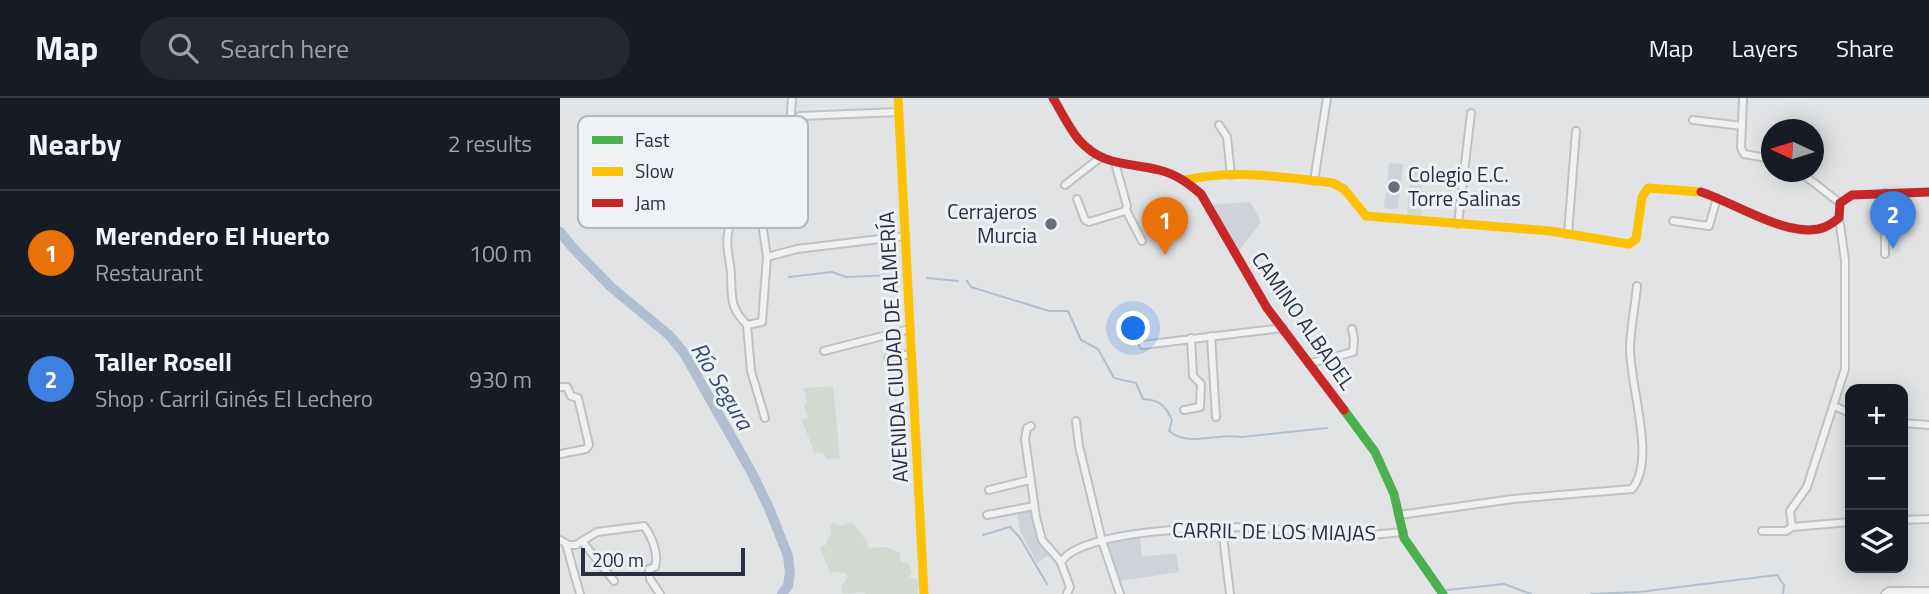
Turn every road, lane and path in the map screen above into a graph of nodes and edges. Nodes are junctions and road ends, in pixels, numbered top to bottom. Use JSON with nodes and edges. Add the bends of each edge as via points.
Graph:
{"nodes":[{"id":1,"x":792,"y":98,"type":"edge"},
{"id":2,"x":898,"y":98,"type":"edge"},
{"id":3,"x":1053,"y":98,"type":"edge"},
{"id":4,"x":1327,"y":98,"type":"edge"},
{"id":5,"x":1743,"y":98,"type":"edge"},
{"id":6,"x":898,"y":112,"type":"junction"},
{"id":7,"x":1471,"y":113,"type":"dead end"},
{"id":8,"x":791,"y":116,"type":"edge"},
{"id":9,"x":800,"y":116,"type":"dead end"},
{"id":10,"x":1693,"y":120,"type":"dead end"},
{"id":11,"x":1219,"y":125,"type":"dead end"},
{"id":12,"x":1742,"y":126,"type":"junction"},
{"id":13,"x":1576,"y":131,"type":"dead end"},
{"id":14,"x":1101,"y":157,"type":"junction"},
{"id":15,"x":1761,"y":157,"type":"edge"},
{"id":16,"x":1115,"y":163,"type":"junction"},
{"id":17,"x":1231,"y":175,"type":"junction"},
{"id":18,"x":1185,"y":180,"type":"junction"},
{"id":19,"x":1314,"y":181,"type":"junction"},
{"id":20,"x":1813,"y":182,"type":"edge"},
{"id":21,"x":1065,"y":185,"type":"dead end"},
{"id":22,"x":1929,"y":191,"type":"edge"},
{"id":23,"x":1885,"y":193,"type":"junction"},
{"id":24,"x":1717,"y":198,"type":"junction"},
{"id":25,"x":1077,"y":199,"type":"dead end"},
{"id":26,"x":1840,"y":203,"type":"junction"},
{"id":27,"x":1126,"y":210,"type":"junction"},
{"id":28,"x":1839,"y":218,"type":"junction"},
{"id":29,"x":1673,"y":221,"type":"dead end"},
{"id":30,"x":1458,"y":224,"type":"junction"},
{"id":31,"x":730,"y":228,"type":"edge"},
{"id":32,"x":763,"y":228,"type":"edge"},
{"id":33,"x":1568,"y":234,"type":"junction"},
{"id":34,"x":905,"y":236,"type":"junction"},
{"id":35,"x":1142,"y":241,"type":"dead end"},
{"id":36,"x":1885,"y":254,"type":"dead end"},
{"id":37,"x":767,"y":257,"type":"junction"},
{"id":38,"x":1637,"y":286,"type":"dead end"},
{"id":39,"x":747,"y":325,"type":"junction"},
{"id":40,"x":1283,"y":328,"type":"junction"},
{"id":41,"x":910,"y":329,"type":"junction"},
{"id":42,"x":1352,"y":330,"type":"dead end"},
{"id":43,"x":1212,"y":336,"type":"junction"},
{"id":44,"x":1191,"y":338,"type":"junction"},
{"id":45,"x":1143,"y":345,"type":"dead end"},
{"id":46,"x":824,"y":351,"type":"dead end"},
{"id":47,"x":911,"y":354,"type":"junction"},
{"id":48,"x":888,"y":358,"type":"dead end"},
{"id":49,"x":1311,"y":363,"type":"junction"},
{"id":50,"x":560,"y":387,"type":"edge"},
{"id":51,"x":1834,"y":406,"type":"junction"},
{"id":52,"x":1184,"y":410,"type":"dead end"},
{"id":53,"x":1845,"y":411,"type":"edge"},
{"id":54,"x":1216,"y":417,"type":"dead end"},
{"id":55,"x":765,"y":418,"type":"dead end"},
{"id":56,"x":1076,"y":421,"type":"dead end"},
{"id":57,"x":1908,"y":423,"type":"edge"},
{"id":58,"x":1929,"y":425,"type":"edge"},
{"id":59,"x":1031,"y":426,"type":"dead end"},
{"id":60,"x":560,"y":454,"type":"edge"},
{"id":61,"x":1030,"y":480,"type":"junction"},
{"id":62,"x":989,"y":490,"type":"dead end"},
{"id":63,"x":1034,"y":506,"type":"junction"},
{"id":64,"x":1399,"y":514,"type":"junction"},
{"id":65,"x":987,"y":515,"type":"dead end"},
{"id":66,"x":1929,"y":519,"type":"edge"},
{"id":67,"x":1908,"y":520,"type":"edge"},
{"id":68,"x":1845,"y":523,"type":"edge"},
{"id":69,"x":1792,"y":527,"type":"junction"},
{"id":70,"x":1222,"y":528,"type":"junction"},
{"id":71,"x":1762,"y":531,"type":"dead end"},
{"id":72,"x":1403,"y":532,"type":"junction"},
{"id":73,"x":582,"y":541,"type":"junction"},
{"id":74,"x":1102,"y":541,"type":"junction"},
{"id":75,"x":563,"y":542,"type":"edge"},
{"id":76,"x":1061,"y":562,"type":"junction"},
{"id":77,"x":614,"y":580,"type":"dead end"},
{"id":78,"x":1929,"y":591,"type":"edge"},
{"id":79,"x":580,"y":594,"type":"edge"},
{"id":80,"x":660,"y":594,"type":"edge"},
{"id":81,"x":925,"y":594,"type":"edge"},
{"id":82,"x":1067,"y":594,"type":"edge"},
{"id":83,"x":1120,"y":594,"type":"edge"},
{"id":84,"x":1230,"y":594,"type":"edge"},
{"id":85,"x":1443,"y":594,"type":"edge"},
{"id":86,"x":1885,"y":594,"type":"edge"}],
"edges":[{"from":1,"to":8,"type":"street"},
{"from":2,"to":6,"type":"main road","name":"AVENIDA CIUDAD DE ALMERÍA"},
{"from":3,"to":14,"type":"main road","via":[[1079,140]]},
{"from":4,"to":19,"type":"street"},
{"from":5,"to":12,"type":"street"},
{"from":6,"to":9,"type":"street"},
{"from":6,"to":34,"type":"main road","name":"AVENIDA CIUDAD DE ALMERÍA"},
{"from":7,"to":30,"type":"street"},
{"from":10,"to":12,"type":"street"},
{"from":11,"to":17,"type":"street","via":[[1227,137]]},
{"from":12,"to":15,"type":"street","via":[[1744,154]]},
{"from":13,"to":33,"type":"street"},
{"from":14,"to":16,"type":"main road"},
{"from":14,"to":21,"type":"street"},
{"from":16,"to":18,"type":"main road","via":[[1159,170]]},
{"from":16,"to":27,"type":"street"},
{"from":17,"to":18,"type":"main road"},
{"from":17,"to":19,"type":"main road"},
{"from":18,"to":40,"type":"main road","name":"CAMINO ALBADEL","via":[[1201,194]]},
{"from":19,"to":30,"type":"main road","via":[[1341,186],[1366,216]]},
{"from":20,"to":26,"type":"street"},
{"from":22,"to":23,"type":"main road"},
{"from":23,"to":26,"type":"main road","via":[[1853,195]]},
{"from":23,"to":36,"type":"street"},
{"from":24,"to":28,"type":"main road","via":[[1786,225],[1814,230],[1830,228]]},
{"from":24,"to":29,"type":"street","via":[[1709,226]]},
{"from":24,"to":33,"type":"main road","via":[[1699,191],[1648,188],[1642,197],[1636,239],[1629,244]]},
{"from":25,"to":27,"type":"street","via":[[1089,222]]},
{"from":26,"to":28,"type":"main road"},
{"from":27,"to":35,"type":"street"},
{"from":28,"to":51,"type":"street","via":[[1845,260],[1845,369]]},
{"from":30,"to":33,"type":"main road"},
{"from":31,"to":39,"type":"street","via":[[731,304]]},
{"from":32,"to":37,"type":"street"},
{"from":34,"to":37,"type":"street"},
{"from":34,"to":41,"type":"main road","name":"AVENIDA CIUDAD DE ALMERÍA"},
{"from":37,"to":39,"type":"street","via":[[762,322]]},
{"from":38,"to":64,"type":"street","via":[[1630,347],[1643,446],[1641,478],[1632,489]]},
{"from":39,"to":55,"type":"street","via":[[751,371]]},
{"from":40,"to":43,"type":"street"},
{"from":40,"to":49,"type":"main road","name":"CAMINO ALBADEL"},
{"from":41,"to":46,"type":"street"},
{"from":41,"to":47,"type":"main road","name":"AVENIDA CIUDAD DE ALMERÍA"},
{"from":42,"to":49,"type":"street","via":[[1353,352]]},
{"from":43,"to":44,"type":"street"},
{"from":43,"to":54,"type":"street"},
{"from":44,"to":45,"type":"street"},
{"from":44,"to":52,"type":"street","via":[[1193,376],[1201,384],[1202,403]]},
{"from":47,"to":48,"type":"street"},
{"from":47,"to":81,"type":"main road","name":"AVENIDA CIUDAD DE ALMERÍA"},
{"from":49,"to":64,"type":"main road","name":"CAMINO ALBADEL","via":[[1375,452]]},
{"from":50,"to":60,"type":"street","via":[[567,387],[571,396],[578,398],[589,445]]},
{"from":51,"to":53,"type":"street"},
{"from":51,"to":69,"type":"street","via":[[1807,487],[1790,510]]},
{"from":56,"to":74,"type":"street"},
{"from":57,"to":58,"type":"street"},
{"from":59,"to":61,"type":"street","via":[[1025,439]]},
{"from":61,"to":62,"type":"street"},
{"from":61,"to":63,"type":"street"},
{"from":63,"to":65,"type":"street"},
{"from":63,"to":76,"type":"street","via":[[1042,540]]},
{"from":64,"to":72,"type":"main road","name":"CAMINO ALBADEL"},
{"from":66,"to":67,"type":"street"},
{"from":68,"to":69,"type":"street"},
{"from":69,"to":71,"type":"street"},
{"from":70,"to":72,"type":"street","name":"CARRIL DE LOS MIAJAS","via":[[1335,536]]},
{"from":70,"to":74,"type":"street","name":"CARRIL DE LOS MIAJAS","via":[[1172,529]]},
{"from":70,"to":84,"type":"street"},
{"from":72,"to":85,"type":"main road","name":"CAMINO ALBADEL"},
{"from":73,"to":75,"type":"street","via":[[576,545]]},
{"from":73,"to":77,"type":"street"},
{"from":73,"to":80,"type":"street","via":[[597,532],[646,527],[657,562],[649,575]]},
{"from":74,"to":76,"type":"street","name":"CARRIL DE LOS MIAJAS","via":[[1068,553]]},
{"from":74,"to":83,"type":"street"},
{"from":75,"to":79,"type":"street"},
{"from":76,"to":82,"type":"street","via":[[1070,587]]},
{"from":78,"to":86,"type":"street"}]}
